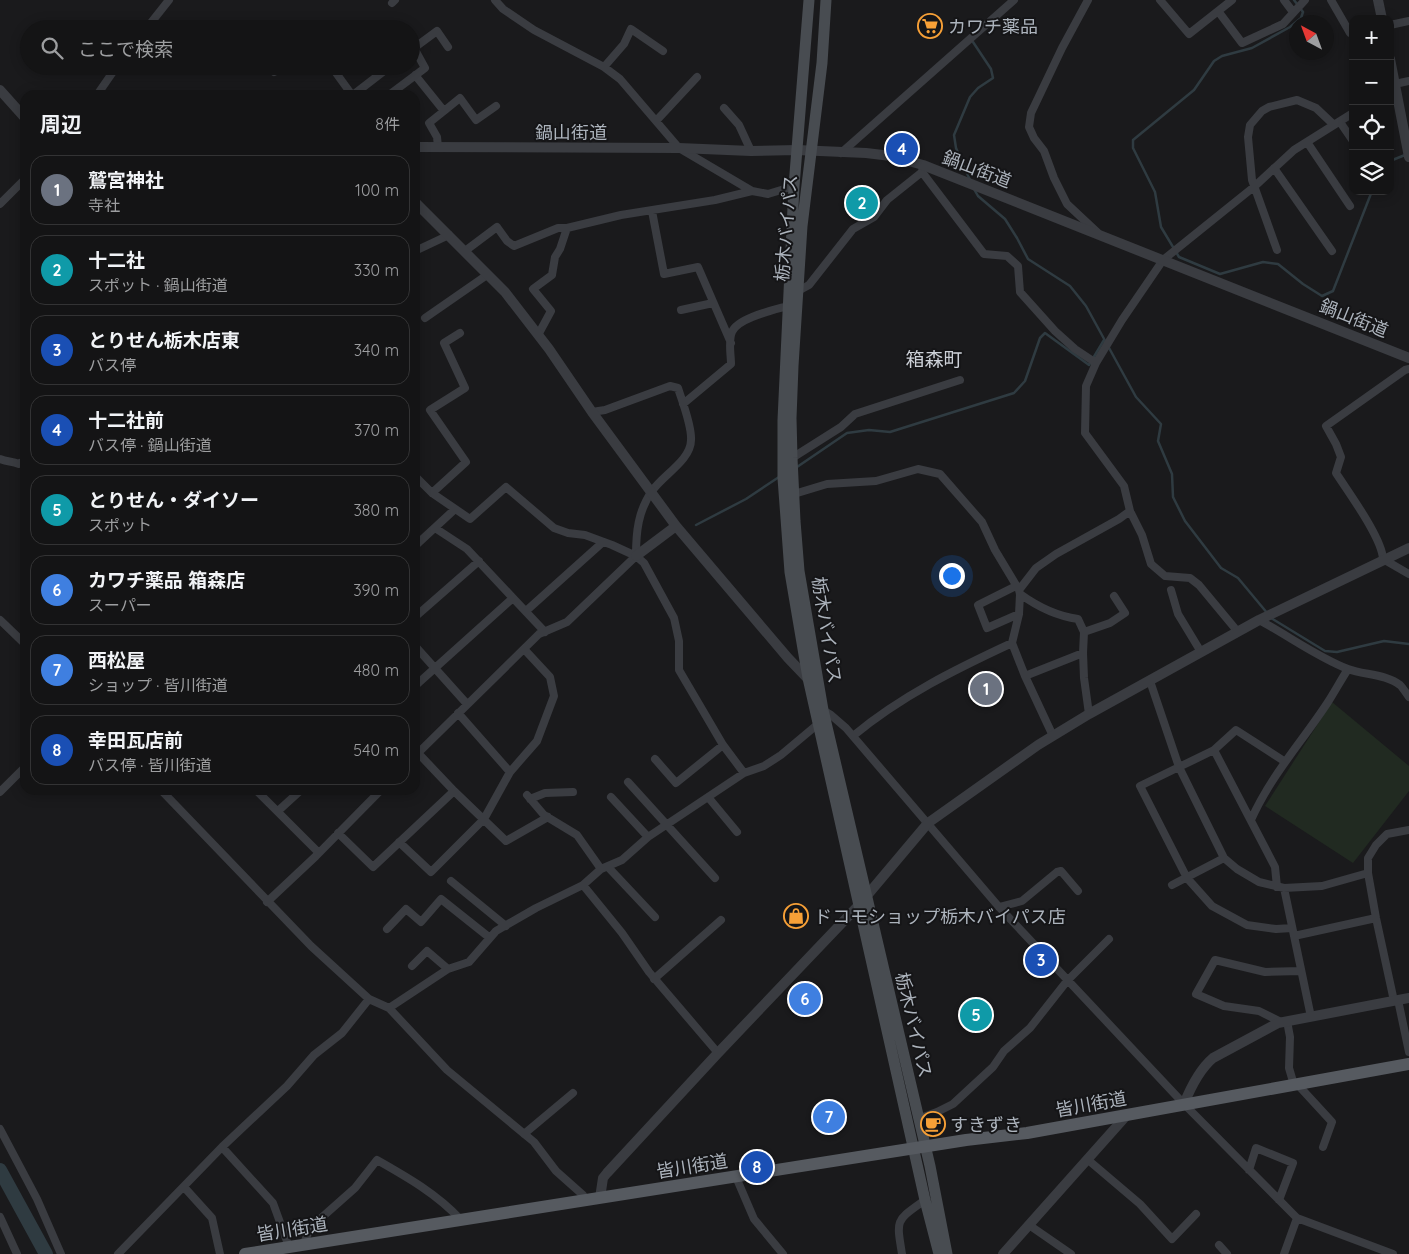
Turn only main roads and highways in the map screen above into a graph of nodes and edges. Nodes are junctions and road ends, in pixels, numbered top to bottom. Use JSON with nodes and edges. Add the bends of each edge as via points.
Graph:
{"nodes":[{"id":1,"x":808,"y":0,"type":"edge"},
{"id":2,"x":826,"y":0,"type":"edge"},
{"id":3,"x":818,"y":707,"type":"junction"},
{"id":4,"x":863,"y":901,"type":"junction"},
{"id":5,"x":1409,"y":1064,"type":"edge"},
{"id":6,"x":919,"y":1148,"type":"junction"},
{"id":7,"x":245,"y":1254,"type":"edge"},
{"id":8,"x":939,"y":1254,"type":"edge"},
{"id":9,"x":948,"y":1254,"type":"edge"}],
"edges":[{"from":1,"to":3,"type":"main road","name":"栃木バイパス","via":[[794,186],[783,478],[790,572],[808,678]]},
{"from":2,"to":3,"type":"main road","name":"栃木バイパス","via":[[822,63],[802,226],[792,400],[799,571],[819,692]]},
{"from":3,"to":4,"type":"main road","name":"栃木バイパス"},
{"from":3,"to":4,"type":"main road","name":"栃木バイパス","via":[[818,724]]},
{"from":4,"to":6,"type":"main road","name":"栃木バイパス"},
{"from":4,"to":6,"type":"main road","name":"栃木バイパス","via":[[918,1119]]},
{"from":5,"to":6,"type":"main road","name":"皆川街道","via":[[1027,1133]]},
{"from":6,"to":7,"type":"main road","name":"皆川街道"},
{"from":6,"to":8,"type":"main road","name":"栃木バイパス","via":[[925,1200]]},
{"from":6,"to":9,"type":"main road","name":"栃木バイパス"}]}
